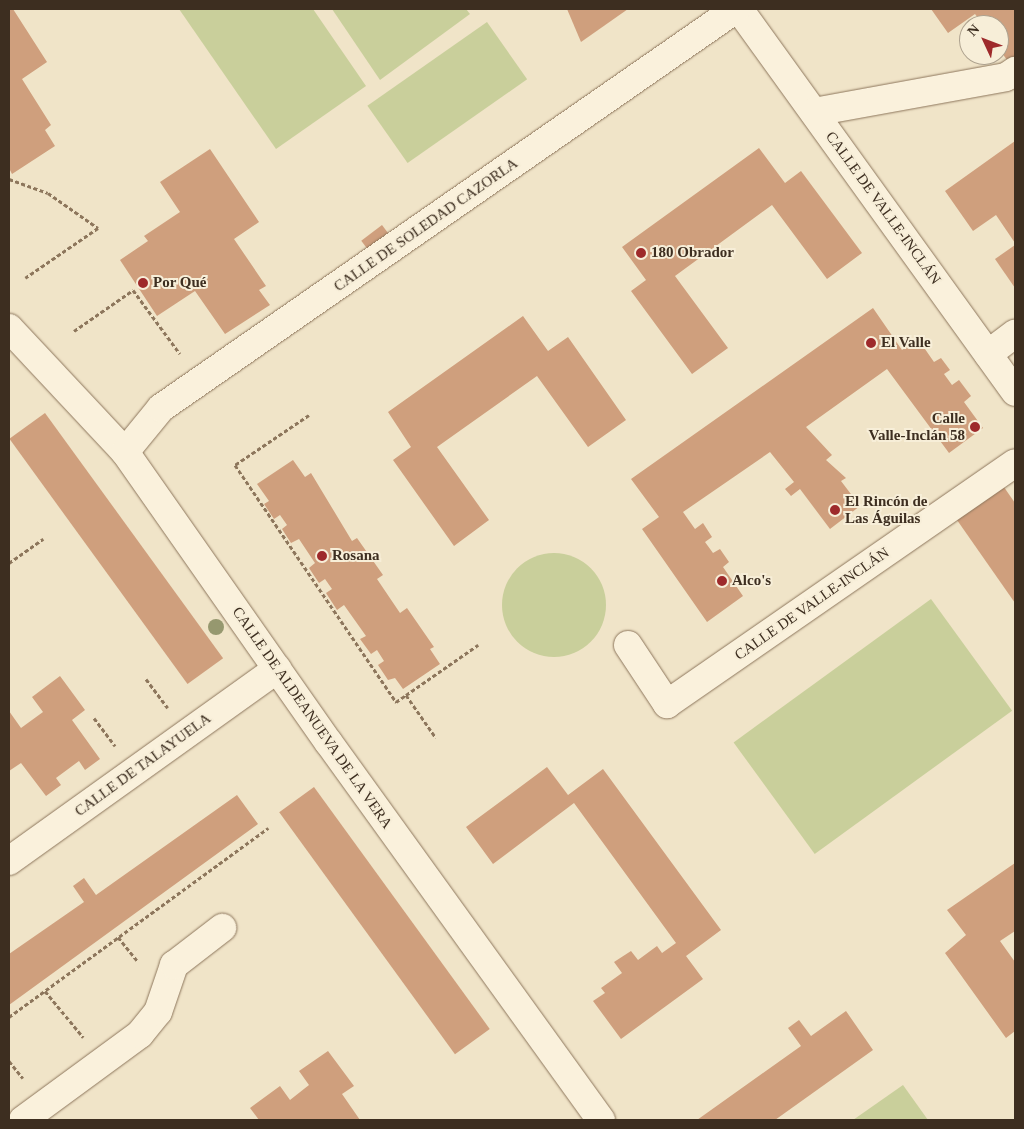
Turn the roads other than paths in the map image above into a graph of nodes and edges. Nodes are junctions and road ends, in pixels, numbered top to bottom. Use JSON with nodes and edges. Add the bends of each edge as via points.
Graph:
{"nodes":[{"id":1,"x":738,"y":9,"type":"edge"},
{"id":2,"x":1015,"y":71,"type":"edge"},
{"id":3,"x":814,"y":112,"type":"junction"},
{"id":4,"x":9,"y":328,"type":"edge"},
{"id":5,"x":1015,"y":334,"type":"edge"},
{"id":6,"x":988,"y":354,"type":"junction"},
{"id":7,"x":1015,"y":392,"type":"edge"},
{"id":8,"x":125,"y":452,"type":"junction"},
{"id":9,"x":1015,"y":463,"type":"edge"},
{"id":10,"x":628,"y":645,"type":"dead end"},
{"id":11,"x":277,"y":669,"type":"junction"},
{"id":12,"x":9,"y":861,"type":"edge"},
{"id":13,"x":222,"y":928,"type":"dead end"},
{"id":14,"x":23,"y":1120,"type":"edge"},
{"id":15,"x":601,"y":1120,"type":"edge"}],
"edges":[{"from":1,"to":3,"type":"street","name":"CALLE DE VALLE-INCLÁN"},
{"from":1,"to":8,"type":"street","name":"CALLE DE SOLEDAD CAZORLA","via":[[161,408]]},
{"from":2,"to":3,"type":"street","name":"CALLE DE VALLE-INCLÁN","via":[[1006,77]]},
{"from":3,"to":6,"type":"street","name":"CALLE DE VALLE-INCLÁN"},
{"from":4,"to":8,"type":"street","name":"CALLE DE ALDEANUEVA DE LA VERA"},
{"from":5,"to":6,"type":"street"},
{"from":6,"to":7,"type":"street","name":"CALLE DE VALLE-INCLÁN"},
{"from":8,"to":11,"type":"street","name":"CALLE DE ALDEANUEVA DE LA VERA"},
{"from":9,"to":10,"type":"street","name":"CALLE DE VALLE-INCLÁN","via":[[667,704]]},
{"from":11,"to":12,"type":"street","name":"CALLE DE TALAYUELA"},
{"from":11,"to":15,"type":"street","name":"CALLE DE ALDEANUEVA DE LA VERA"},
{"from":13,"to":14,"type":"street","via":[[174,965],[158,1012],[140,1034]]}]}
